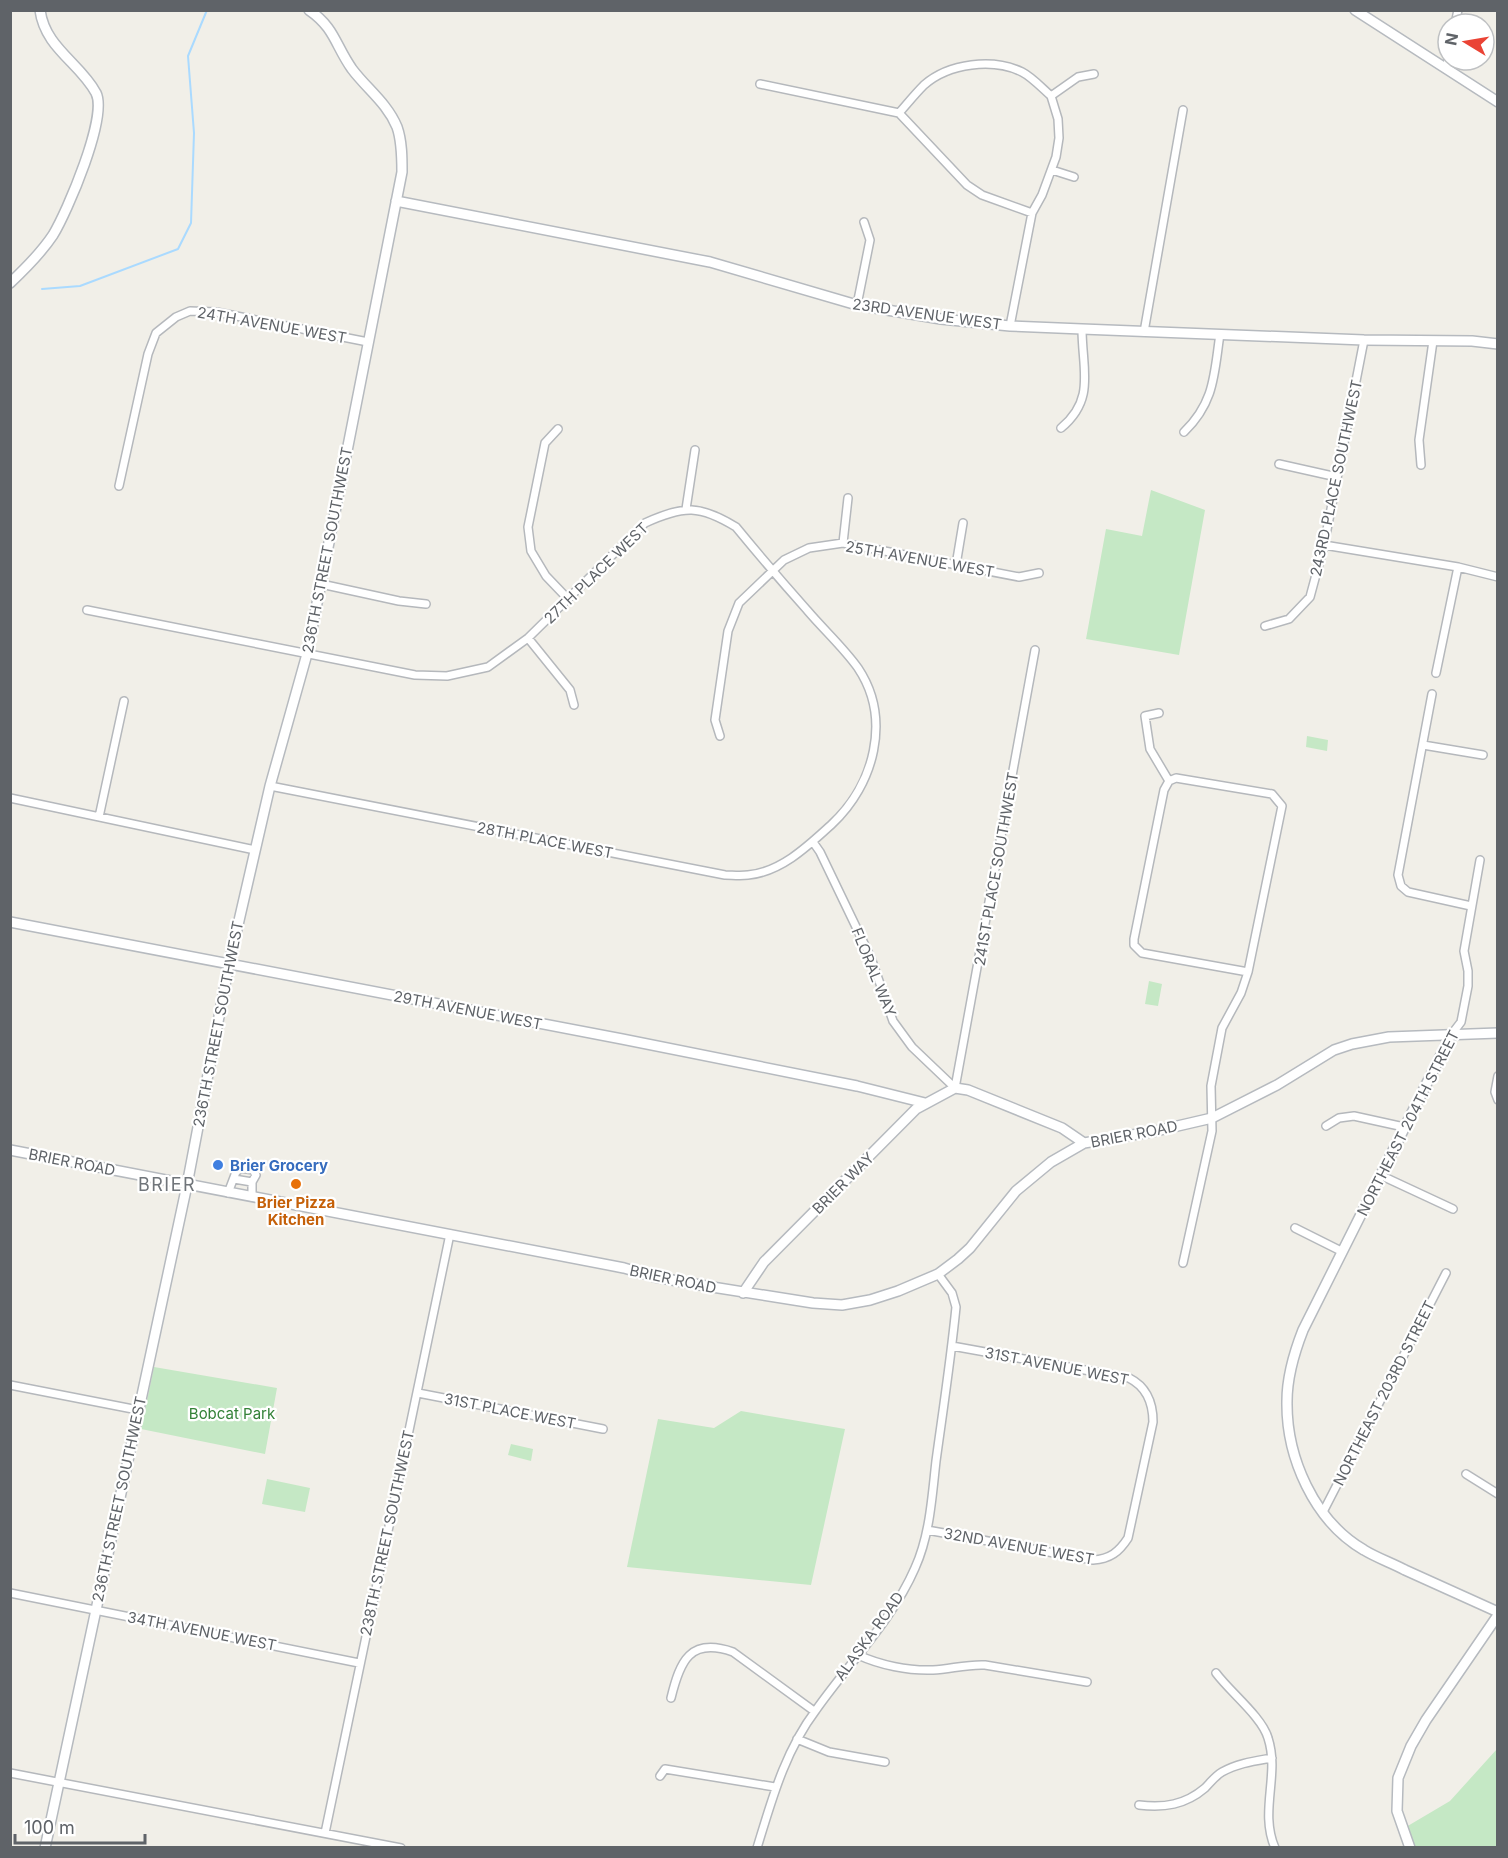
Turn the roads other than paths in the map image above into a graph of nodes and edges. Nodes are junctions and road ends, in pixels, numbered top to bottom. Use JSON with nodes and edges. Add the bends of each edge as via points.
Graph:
{"nodes":[{"id":1,"x":40,"y":10,"type":"edge"},
{"id":2,"x":309,"y":10,"type":"edge"},
{"id":3,"x":1355,"y":10,"type":"edge"},
{"id":4,"x":1436,"y":58,"type":"edge"},
{"id":5,"x":1458,"y":72,"type":"edge"},
{"id":6,"x":1094,"y":74,"type":"dead end"},
{"id":7,"x":760,"y":84,"type":"dead end"},
{"id":8,"x":1051,"y":96,"type":"junction"},
{"id":9,"x":1495,"y":100,"type":"edge"},
{"id":10,"x":1183,"y":110,"type":"dead end"},
{"id":11,"x":899,"y":113,"type":"junction"},
{"id":12,"x":1052,"y":170,"type":"junction"},
{"id":13,"x":1074,"y":177,"type":"dead end"},
{"id":14,"x":396,"y":201,"type":"junction"},
{"id":15,"x":1032,"y":213,"type":"junction"},
{"id":16,"x":864,"y":222,"type":"dead end"},
{"id":17,"x":10,"y":283,"type":"edge"},
{"id":18,"x":857,"y":305,"type":"junction"},
{"id":19,"x":1010,"y":326,"type":"junction"},
{"id":20,"x":1082,"y":329,"type":"junction"},
{"id":21,"x":1144,"y":332,"type":"junction"},
{"id":22,"x":1220,"y":334,"type":"junction"},
{"id":23,"x":1364,"y":340,"type":"junction"},
{"id":24,"x":1432,"y":341,"type":"junction"},
{"id":25,"x":368,"y":342,"type":"junction"},
{"id":26,"x":1497,"y":344,"type":"edge"},
{"id":27,"x":1061,"y":428,"type":"dead end"},
{"id":28,"x":558,"y":429,"type":"dead end"},
{"id":29,"x":1185,"y":432,"type":"dead end"},
{"id":30,"x":695,"y":450,"type":"dead end"},
{"id":31,"x":1279,"y":464,"type":"dead end"},
{"id":32,"x":1421,"y":465,"type":"dead end"},
{"id":33,"x":1337,"y":477,"type":"junction"},
{"id":34,"x":119,"y":486,"type":"dead end"},
{"id":35,"x":848,"y":498,"type":"dead end"},
{"id":36,"x":686,"y":509,"type":"junction"},
{"id":37,"x":963,"y":523,"type":"dead end"},
{"id":38,"x":843,"y":543,"type":"junction"},
{"id":39,"x":1324,"y":545,"type":"junction"},
{"id":40,"x":956,"y":565,"type":"junction"},
{"id":41,"x":1458,"y":567,"type":"junction"},
{"id":42,"x":771,"y":570,"type":"junction"},
{"id":43,"x":1039,"y":573,"type":"dead end"},
{"id":44,"x":1497,"y":577,"type":"edge"},
{"id":45,"x":321,"y":584,"type":"junction"},
{"id":46,"x":568,"y":599,"type":"junction"},
{"id":47,"x":426,"y":604,"type":"dead end"},
{"id":48,"x":87,"y":610,"type":"dead end"},
{"id":49,"x":1265,"y":626,"type":"dead end"},
{"id":50,"x":528,"y":638,"type":"junction"},
{"id":51,"x":1035,"y":651,"type":"dead end"},
{"id":52,"x":307,"y":654,"type":"junction"},
{"id":53,"x":1436,"y":673,"type":"dead end"},
{"id":54,"x":1432,"y":694,"type":"dead end"},
{"id":55,"x":124,"y":701,"type":"dead end"},
{"id":56,"x":574,"y":705,"type":"dead end"},
{"id":57,"x":1159,"y":713,"type":"dead end"},
{"id":58,"x":720,"y":736,"type":"dead end"},
{"id":59,"x":1423,"y":745,"type":"junction"},
{"id":60,"x":1483,"y":756,"type":"dead end"},
{"id":61,"x":1168,"y":781,"type":"junction"},
{"id":62,"x":270,"y":786,"type":"junction"},
{"id":63,"x":10,"y":798,"type":"edge"},
{"id":64,"x":99,"y":817,"type":"junction"},
{"id":65,"x":813,"y":842,"type":"junction"},
{"id":66,"x":255,"y":850,"type":"junction"},
{"id":67,"x":1480,"y":860,"type":"dead end"},
{"id":68,"x":1471,"y":906,"type":"junction"},
{"id":69,"x":10,"y":922,"type":"edge"},
{"id":70,"x":229,"y":964,"type":"junction"},
{"id":71,"x":1248,"y":972,"type":"junction"},
{"id":72,"x":1497,"y":1033,"type":"edge"},
{"id":73,"x":1451,"y":1035,"type":"junction"},
{"id":74,"x":1497,"y":1076,"type":"edge"},
{"id":75,"x":955,"y":1088,"type":"junction"},
{"id":76,"x":1496,"y":1096,"type":"edge"},
{"id":77,"x":925,"y":1103,"type":"junction"},
{"id":78,"x":1212,"y":1118,"type":"junction"},
{"id":79,"x":1326,"y":1126,"type":"dead end"},
{"id":80,"x":1404,"y":1127,"type":"junction"},
{"id":81,"x":1084,"y":1143,"type":"junction"},
{"id":82,"x":10,"y":1150,"type":"edge"},
{"id":83,"x":1380,"y":1176,"type":"junction"},
{"id":84,"x":234,"y":1179,"type":"junction"},
{"id":85,"x":252,"y":1182,"type":"junction"},
{"id":86,"x":186,"y":1185,"type":"junction"},
{"id":87,"x":228,"y":1193,"type":"junction"},
{"id":88,"x":252,"y":1197,"type":"junction"},
{"id":89,"x":1453,"y":1209,"type":"dead end"},
{"id":90,"x":1294,"y":1228,"type":"dead end"},
{"id":91,"x":450,"y":1234,"type":"junction"},
{"id":92,"x":1341,"y":1251,"type":"junction"},
{"id":93,"x":1183,"y":1263,"type":"dead end"},
{"id":94,"x":1446,"y":1273,"type":"dead end"},
{"id":95,"x":938,"y":1274,"type":"junction"},
{"id":96,"x":743,"y":1293,"type":"junction"},
{"id":97,"x":952,"y":1346,"type":"junction"},
{"id":98,"x":10,"y":1385,"type":"edge"},
{"id":99,"x":417,"y":1393,"type":"junction"},
{"id":100,"x":138,"y":1410,"type":"junction"},
{"id":101,"x":603,"y":1429,"type":"dead end"},
{"id":102,"x":1466,"y":1474,"type":"dead end"},
{"id":103,"x":1497,"y":1494,"type":"edge"},
{"id":104,"x":1323,"y":1512,"type":"junction"},
{"id":105,"x":927,"y":1530,"type":"junction"},
{"id":106,"x":1112,"y":1556,"type":"joint"},
{"id":107,"x":10,"y":1593,"type":"edge"},
{"id":108,"x":95,"y":1610,"type":"junction"},
{"id":109,"x":1497,"y":1613,"type":"edge"},
{"id":110,"x":858,"y":1654,"type":"junction"},
{"id":111,"x":359,"y":1663,"type":"junction"},
{"id":112,"x":1216,"y":1673,"type":"dead end"},
{"id":113,"x":1087,"y":1682,"type":"dead end"},
{"id":114,"x":671,"y":1698,"type":"dead end"},
{"id":115,"x":814,"y":1712,"type":"junction"},
{"id":116,"x":797,"y":1739,"type":"junction"},
{"id":117,"x":1272,"y":1758,"type":"junction"},
{"id":118,"x":885,"y":1762,"type":"dead end"},
{"id":119,"x":10,"y":1773,"type":"edge"},
{"id":120,"x":660,"y":1776,"type":"dead end"},
{"id":121,"x":58,"y":1782,"type":"junction"},
{"id":122,"x":775,"y":1787,"type":"junction"},
{"id":123,"x":1138,"y":1805,"type":"dead end"},
{"id":124,"x":325,"y":1833,"type":"junction"},
{"id":125,"x":45,"y":1848,"type":"edge"},
{"id":126,"x":401,"y":1848,"type":"edge"},
{"id":127,"x":757,"y":1848,"type":"edge"},
{"id":128,"x":1275,"y":1848,"type":"edge"},
{"id":129,"x":1410,"y":1848,"type":"edge"}],
"edges":[{"from":1,"to":17,"type":"street","via":[[49,36],[97,94],[98,112],[65,213],[40,253]]},
{"from":2,"to":14,"type":"street","name":"236TH STREET SOUTHWEST","via":[[333,33],[352,68],[388,109],[398,129],[402,172]]},
{"from":3,"to":4,"type":"street"},
{"from":5,"to":9,"type":"street"},
{"from":6,"to":8,"type":"street","via":[[1078,78]]},
{"from":7,"to":11,"type":"street"},
{"from":8,"to":11,"type":"street","via":[[1024,73],[1006,66],[968,66],[926,84]]},
{"from":8,"to":12,"type":"street","via":[[1059,138]]},
{"from":10,"to":21,"type":"street"},
{"from":11,"to":15,"type":"street","via":[[968,185],[982,195]]},
{"from":12,"to":13,"type":"street"},
{"from":12,"to":15,"type":"street"},
{"from":14,"to":18,"type":"street","name":"23RD AVENUE WEST","via":[[710,262]]},
{"from":14,"to":25,"type":"street","name":"236TH STREET SOUTHWEST"},
{"from":15,"to":19,"type":"street"},
{"from":16,"to":18,"type":"street","via":[[870,240]]},
{"from":18,"to":19,"type":"street","name":"23RD AVENUE WEST"},
{"from":19,"to":20,"type":"street","name":"23RD AVENUE WEST"},
{"from":20,"to":21,"type":"street","name":"23RD AVENUE WEST"},
{"from":20,"to":27,"type":"street","via":[[1085,386],[1080,408]]},
{"from":21,"to":22,"type":"street","name":"23RD AVENUE WEST"},
{"from":22,"to":23,"type":"street","name":"23RD AVENUE WEST"},
{"from":22,"to":29,"type":"street","via":[[1210,393],[1203,411]]},
{"from":23,"to":24,"type":"street","name":"23RD AVENUE WEST"},
{"from":23,"to":33,"type":"street","name":"243RD PLACE SOUTHWEST"},
{"from":24,"to":26,"type":"street","name":"23RD AVENUE WEST"},
{"from":24,"to":32,"type":"street","via":[[1419,440]]},
{"from":25,"to":34,"type":"street","name":"24TH AVENUE WEST","via":[[216,312],[190,311],[176,317],[156,333],[148,354]]},
{"from":25,"to":45,"type":"street","name":"236TH STREET SOUTHWEST"},
{"from":28,"to":46,"type":"street","via":[[545,443],[528,526],[531,550],[546,576]]},
{"from":30,"to":36,"type":"street"},
{"from":31,"to":33,"type":"street"},
{"from":33,"to":39,"type":"street","name":"243RD PLACE SOUTHWEST"},
{"from":35,"to":38,"type":"street"},
{"from":36,"to":42,"type":"street","name":"27TH PLACE WEST","via":[[714,514],[736,527]]},
{"from":36,"to":46,"type":"street","name":"27TH PLACE WEST","via":[[645,523]]},
{"from":37,"to":40,"type":"street"},
{"from":38,"to":40,"type":"street","name":"25TH AVENUE WEST"},
{"from":38,"to":42,"type":"street","name":"25TH AVENUE WEST","via":[[809,548]]},
{"from":39,"to":41,"type":"street"},
{"from":39,"to":49,"type":"street","name":"243RD PLACE SOUTHWEST","via":[[1310,597],[1289,619]]},
{"from":40,"to":43,"type":"street","name":"25TH AVENUE WEST","via":[[1019,577]]},
{"from":41,"to":44,"type":"street"},
{"from":41,"to":53,"type":"street"},
{"from":42,"to":58,"type":"street","name":"25TH AVENUE WEST","via":[[739,603],[728,631],[715,720]]},
{"from":42,"to":65,"type":"street","name":"27TH PLACE WEST","via":[[858,669],[874,704],[876,737],[861,789]]},
{"from":45,"to":47,"type":"street"},
{"from":45,"to":52,"type":"street","name":"236TH STREET SOUTHWEST"},
{"from":46,"to":50,"type":"street","name":"27TH PLACE WEST"},
{"from":48,"to":52,"type":"street","name":"27TH PLACE WEST"},
{"from":50,"to":52,"type":"street","name":"27TH PLACE WEST","via":[[488,667],[447,676],[415,675]]},
{"from":50,"to":56,"type":"street","via":[[570,690]]},
{"from":51,"to":75,"type":"street","name":"241ST PLACE SOUTHWEST"},
{"from":52,"to":62,"type":"street","name":"236TH STREET SOUTHWEST"},
{"from":54,"to":59,"type":"street"},
{"from":55,"to":64,"type":"street"},
{"from":57,"to":61,"type":"street","via":[[1144,716],[1150,749]]},
{"from":59,"to":60,"type":"street"},
{"from":59,"to":68,"type":"street","via":[[1398,875],[1401,886],[1408,892]]},
{"from":61,"to":71,"type":"street","via":[[1134,945],[1142,953]]},
{"from":61,"to":71,"type":"street","via":[[1176,778],[1272,794],[1282,806]]},
{"from":62,"to":65,"type":"street","name":"28TH PLACE WEST","via":[[725,875],[766,870]]},
{"from":62,"to":66,"type":"street","name":"236TH STREET SOUTHWEST"},
{"from":63,"to":64,"type":"street"},
{"from":64,"to":66,"type":"street"},
{"from":65,"to":75,"type":"street","name":"FLORAL WAY","via":[[871,958],[893,1021],[912,1047]]},
{"from":66,"to":70,"type":"street","name":"236TH STREET SOUTHWEST"},
{"from":67,"to":68,"type":"street","name":"NORTHEAST 204TH STREET"},
{"from":68,"to":73,"type":"street","name":"NORTHEAST 204TH STREET","via":[[1464,951],[1468,986],[1461,1022]]},
{"from":69,"to":70,"type":"street","name":"29TH AVENUE WEST"},
{"from":70,"to":77,"type":"street","name":"29TH AVENUE WEST","via":[[622,1039]]},
{"from":70,"to":86,"type":"street","name":"236TH STREET SOUTHWEST"},
{"from":71,"to":78,"type":"street","via":[[1222,1028],[1211,1086]]},
{"from":72,"to":73,"type":"street","name":"BRIER ROAD"},
{"from":73,"to":78,"type":"street","name":"BRIER ROAD","via":[[1389,1037],[1334,1050]]},
{"from":73,"to":80,"type":"street","name":"NORTHEAST 204TH STREET"},
{"from":74,"to":76,"type":"street"},
{"from":75,"to":77,"type":"street","name":"BRIER WAY"},
{"from":75,"to":81,"type":"street","via":[[1062,1128]]},
{"from":77,"to":96,"type":"street","name":"BRIER WAY","via":[[764,1262]]},
{"from":78,"to":81,"type":"street","name":"BRIER ROAD"},
{"from":78,"to":93,"type":"street"},
{"from":79,"to":80,"type":"street","via":[[1339,1118],[1354,1116]]},
{"from":80,"to":83,"type":"street","name":"NORTHEAST 204TH STREET"},
{"from":81,"to":95,"type":"street","name":"BRIER ROAD","via":[[1051,1162],[1016,1191],[970,1248]]},
{"from":82,"to":86,"type":"street","name":"BRIER ROAD"},
{"from":83,"to":89,"type":"street"},
{"from":83,"to":92,"type":"street","name":"NORTHEAST 204TH STREET"},
{"from":84,"to":85,"type":"street"},
{"from":84,"to":85,"type":"street","via":[[241,1168],[253,1170],[256,1175]]},
{"from":84,"to":87,"type":"street"},
{"from":85,"to":88,"type":"street"},
{"from":86,"to":87,"type":"street","name":"BRIER ROAD"},
{"from":86,"to":100,"type":"street","name":"236TH STREET SOUTHWEST"},
{"from":87,"to":88,"type":"street","name":"BRIER ROAD"},
{"from":88,"to":91,"type":"street","name":"BRIER ROAD"},
{"from":90,"to":92,"type":"street"},
{"from":91,"to":96,"type":"street","name":"BRIER ROAD"},
{"from":91,"to":99,"type":"street","name":"238TH STREET SOUTHWEST"},
{"from":92,"to":104,"type":"street","name":"NORTHEAST 204TH STREET","via":[[1303,1330],[1289,1374],[1287,1401],[1295,1455]]},
{"from":94,"to":104,"type":"street","name":"NORTHEAST 203RD STREET"},
{"from":95,"to":96,"type":"street","name":"BRIER ROAD","via":[[890,1294],[842,1305]]},
{"from":95,"to":97,"type":"street","name":"ALASKA ROAD","via":[[952,1293],[956,1307]]},
{"from":97,"to":105,"type":"street","name":"ALASKA ROAD"},
{"from":97,"to":106,"type":"street","name":"31ST AVENUE WEST","via":[[1129,1378],[1144,1389],[1151,1403],[1153,1422],[1128,1538]]},
{"from":98,"to":100,"type":"street"},
{"from":99,"to":101,"type":"street","name":"31ST PLACE WEST"},
{"from":99,"to":111,"type":"street","name":"238TH STREET SOUTHWEST"},
{"from":100,"to":108,"type":"street","name":"236TH STREET SOUTHWEST"},
{"from":102,"to":103,"type":"street"},
{"from":104,"to":109,"type":"street","name":"NORTHEAST 204TH STREET","via":[[1337,1531],[1364,1550]]},
{"from":105,"to":106,"type":"street","name":"32ND AVENUE WEST","via":[[1093,1560]]},
{"from":105,"to":110,"type":"street","name":"ALASKA ROAD","via":[[916,1567],[894,1608]]},
{"from":107,"to":108,"type":"street","name":"34TH AVENUE WEST"},
{"from":108,"to":111,"type":"street","name":"34TH AVENUE WEST"},
{"from":108,"to":121,"type":"street","name":"236TH STREET SOUTHWEST"},
{"from":109,"to":129,"type":"street","via":[[1426,1720],[1398,1778],[1397,1811]]},
{"from":110,"to":113,"type":"street","via":[[908,1669],[986,1665]]},
{"from":110,"to":115,"type":"street","name":"ALASKA ROAD"},
{"from":111,"to":124,"type":"street","name":"238TH STREET SOUTHWEST"},
{"from":112,"to":117,"type":"street","via":[[1261,1724]]},
{"from":114,"to":115,"type":"street","via":[[678,1671],[690,1653],[720,1647],[733,1652]]},
{"from":115,"to":116,"type":"street","name":"ALASKA ROAD"},
{"from":116,"to":118,"type":"street","via":[[829,1752]]},
{"from":116,"to":122,"type":"street","name":"ALASKA ROAD"},
{"from":117,"to":123,"type":"street","via":[[1220,1773],[1192,1798],[1174,1805]]},
{"from":117,"to":128,"type":"street","via":[[1268,1829]]},
{"from":119,"to":121,"type":"street"},
{"from":120,"to":122,"type":"street","via":[[665,1769]]},
{"from":121,"to":124,"type":"street"},
{"from":121,"to":125,"type":"street","name":"236TH STREET SOUTHWEST"},
{"from":122,"to":127,"type":"street","name":"ALASKA ROAD"},
{"from":124,"to":126,"type":"street"}]}
